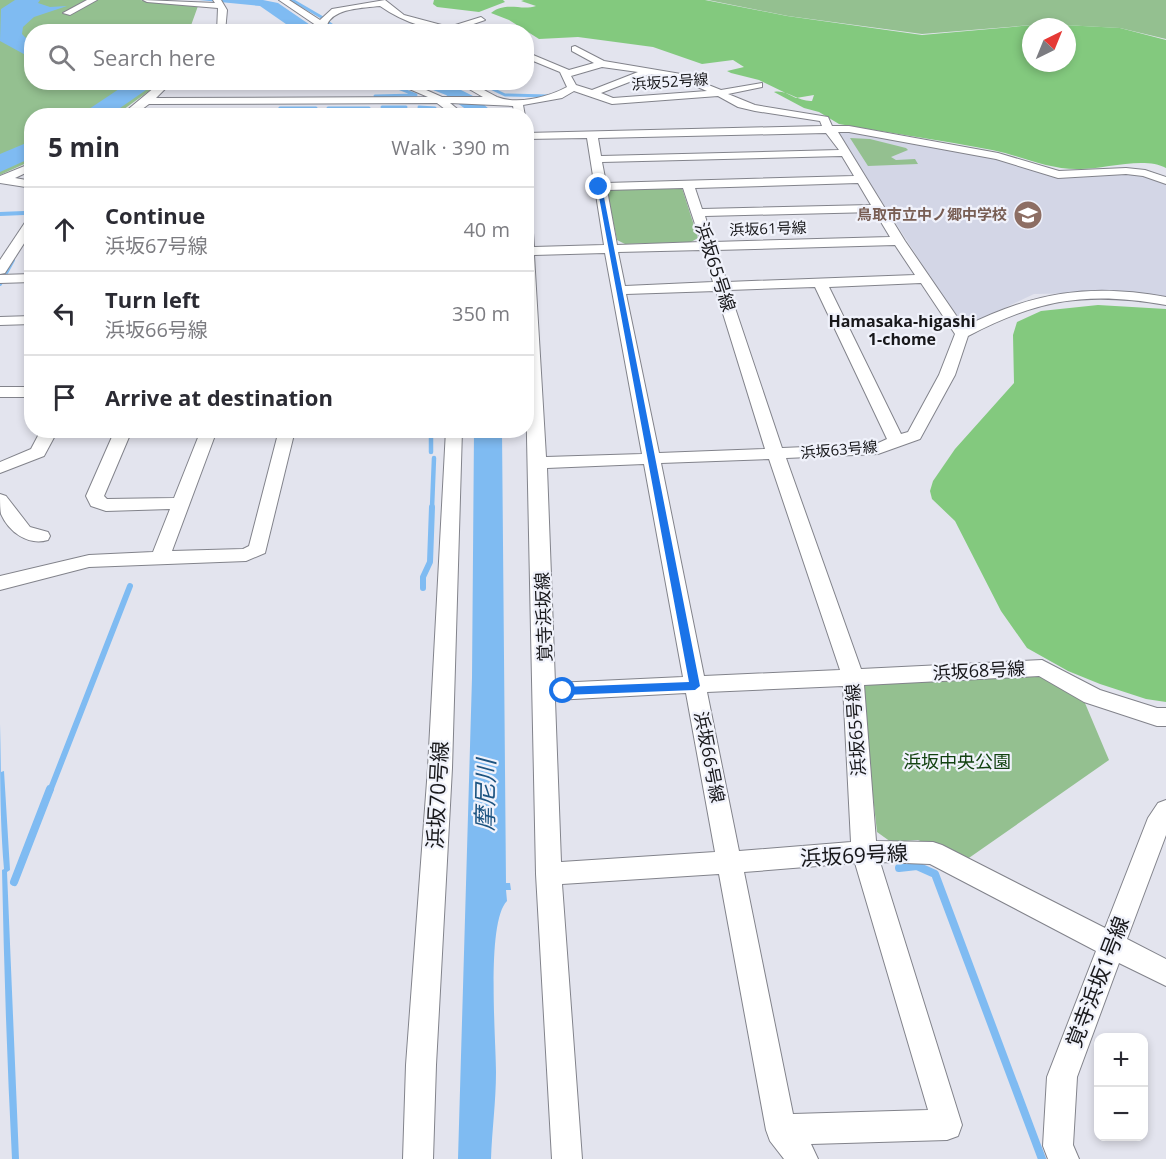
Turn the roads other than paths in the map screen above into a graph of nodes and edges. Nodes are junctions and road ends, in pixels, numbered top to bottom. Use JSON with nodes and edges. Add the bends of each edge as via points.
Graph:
{"nodes":[{"id":1,"x":147,"y":0,"type":"edge"},
{"id":2,"x":283,"y":0,"type":"edge"},
{"id":3,"x":89,"y":2,"type":"edge"},
{"id":4,"x":218,"y":2,"type":"edge"},
{"id":5,"x":381,"y":2,"type":"edge"},
{"id":6,"x":64,"y":3,"type":"dead end"},
{"id":7,"x":67,"y":13,"type":"dead end"},
{"id":8,"x":482,"y":20,"type":"dead end"},
{"id":9,"x":221,"y":24,"type":"edge"},
{"id":10,"x":316,"y":24,"type":"edge"},
{"id":11,"x":324,"y":24,"type":"edge"},
{"id":12,"x":430,"y":24,"type":"edge"},
{"id":13,"x":468,"y":24,"type":"edge"},
{"id":14,"x":575,"y":50,"type":"dead end"},
{"id":15,"x":534,"y":58,"type":"edge"},
{"id":16,"x":602,"y":64,"type":"junction"},
{"id":17,"x":648,"y":71,"type":"junction"},
{"id":18,"x":566,"y":74,"type":"junction"},
{"id":19,"x":759,"y":85,"type":"dead end"},
{"id":20,"x":572,"y":88,"type":"junction"},
{"id":21,"x":158,"y":90,"type":"edge"},
{"id":22,"x":418,"y":90,"type":"edge"},
{"id":23,"x":476,"y":90,"type":"edge"},
{"id":24,"x":593,"y":93,"type":"junction"},
{"id":25,"x":720,"y":93,"type":"junction"},
{"id":26,"x":493,"y":100,"type":"junction"},
{"id":27,"x":147,"y":101,"type":"junction"},
{"id":28,"x":446,"y":101,"type":"junction"},
{"id":29,"x":519,"y":103,"type":"junction"},
{"id":30,"x":137,"y":108,"type":"edge"},
{"id":31,"x":453,"y":108,"type":"edge"},
{"id":32,"x":519,"y":108,"type":"edge"},
{"id":33,"x":826,"y":124,"type":"junction"},
{"id":34,"x":592,"y":135,"type":"junction"},
{"id":35,"x":534,"y":136,"type":"edge"},
{"id":36,"x":845,"y":153,"type":"junction"},
{"id":37,"x":596,"y":159,"type":"junction"},
{"id":38,"x":24,"y":169,"type":"edge"},
{"id":39,"x":2,"y":179,"type":"edge"},
{"id":40,"x":861,"y":179,"type":"junction"},
{"id":41,"x":1166,"y":181,"type":"edge"},
{"id":42,"x":24,"y":183,"type":"edge"},
{"id":43,"x":688,"y":184,"type":"junction"},
{"id":44,"x":599,"y":187,"type":"junction"},
{"id":45,"x":879,"y":208,"type":"junction"},
{"id":46,"x":697,"y":213,"type":"junction"},
{"id":47,"x":24,"y":241,"type":"edge"},
{"id":48,"x":899,"y":241,"type":"junction"},
{"id":49,"x":0,"y":242,"type":"edge"},
{"id":50,"x":24,"y":242,"type":"edge"},
{"id":51,"x":708,"y":247,"type":"junction"},
{"id":52,"x":611,"y":250,"type":"junction"},
{"id":53,"x":534,"y":251,"type":"edge"},
{"id":54,"x":0,"y":270,"type":"edge"},
{"id":55,"x":24,"y":278,"type":"edge"},
{"id":56,"x":0,"y":279,"type":"edge"},
{"id":57,"x":925,"y":279,"type":"junction"},
{"id":58,"x":820,"y":283,"type":"junction"},
{"id":59,"x":721,"y":285,"type":"junction"},
{"id":60,"x":619,"y":290,"type":"junction"},
{"id":61,"x":1166,"y":301,"type":"edge"},
{"id":62,"x":24,"y":320,"type":"edge"},
{"id":63,"x":0,"y":321,"type":"edge"},
{"id":64,"x":962,"y":334,"type":"junction"},
{"id":65,"x":534,"y":369,"type":"edge"},
{"id":66,"x":0,"y":392,"type":"edge"},
{"id":67,"x":24,"y":392,"type":"edge"},
{"id":68,"x":46,"y":438,"type":"edge"},
{"id":69,"x":120,"y":438,"type":"edge"},
{"id":70,"x":205,"y":438,"type":"edge"},
{"id":71,"x":285,"y":438,"type":"edge"},
{"id":72,"x":454,"y":438,"type":"edge"},
{"id":73,"x":897,"y":442,"type":"junction"},
{"id":74,"x":776,"y":455,"type":"junction"},
{"id":75,"x":652,"y":459,"type":"junction"},
{"id":76,"x":538,"y":463,"type":"junction"},
{"id":77,"x":0,"y":468,"type":"edge"},
{"id":78,"x":0,"y":500,"type":"edge"},
{"id":79,"x":181,"y":503,"type":"junction"},
{"id":80,"x":41,"y":536,"type":"dead end"},
{"id":81,"x":160,"y":558,"type":"junction"},
{"id":82,"x":0,"y":583,"type":"edge"},
{"id":83,"x":853,"y":676,"type":"junction"},
{"id":84,"x":695,"y":686,"type":"junction"},
{"id":85,"x":546,"y":692,"type":"junction"},
{"id":86,"x":1166,"y":717,"type":"edge"},
{"id":87,"x":1166,"y":810,"type":"edge"},
{"id":88,"x":864,"y":851,"type":"junction"},
{"id":89,"x":729,"y":862,"type":"junction"},
{"id":90,"x":549,"y":874,"type":"junction"},
{"id":91,"x":1112,"y":946,"type":"junction"},
{"id":92,"x":1166,"y":973,"type":"edge"},
{"id":93,"x":780,"y":1130,"type":"junction"},
{"id":94,"x":418,"y":1159,"type":"edge"},
{"id":95,"x":567,"y":1159,"type":"edge"},
{"id":96,"x":803,"y":1159,"type":"edge"},
{"id":97,"x":1064,"y":1159,"type":"edge"}],
"edges":[{"from":1,"to":4,"type":"street"},
{"from":2,"to":10,"type":"street"},
{"from":3,"to":6,"type":"street"},
{"from":3,"to":7,"type":"street"},
{"from":4,"to":9,"type":"street"},
{"from":5,"to":11,"type":"street","via":[[335,11]]},
{"from":5,"to":12,"type":"street","via":[[401,17]]},
{"from":8,"to":13,"type":"street"},
{"from":14,"to":16,"type":"street"},
{"from":15,"to":18,"type":"street"},
{"from":16,"to":17,"type":"street","name":"浜坂52号線","via":[[622,61]]},
{"from":16,"to":18,"type":"street","name":"浜坂52号線"},
{"from":17,"to":24,"type":"street"},
{"from":17,"to":25,"type":"street","name":"浜坂52号線"},
{"from":18,"to":20,"type":"street"},
{"from":19,"to":25,"type":"street"},
{"from":20,"to":24,"type":"street","name":"浜坂52号線"},
{"from":20,"to":29,"type":"street","via":[[558,96]]},
{"from":21,"to":27,"type":"street"},
{"from":22,"to":28,"type":"street"},
{"from":23,"to":26,"type":"street"},
{"from":24,"to":25,"type":"street","name":"浜坂52号線","via":[[612,101]]},
{"from":25,"to":33,"type":"street","via":[[747,107],[813,115]]},
{"from":26,"to":28,"type":"street"},
{"from":26,"to":29,"type":"street"},
{"from":27,"to":28,"type":"street"},
{"from":27,"to":30,"type":"street"},
{"from":28,"to":31,"type":"street"},
{"from":29,"to":32,"type":"street"},
{"from":33,"to":34,"type":"street"},
{"from":33,"to":36,"type":"street"},
{"from":33,"to":41,"type":"street","via":[[998,156],[1058,176],[1126,171]]},
{"from":34,"to":35,"type":"street"},
{"from":34,"to":37,"type":"street","name":"浜坂66号線"},
{"from":36,"to":37,"type":"street"},
{"from":36,"to":40,"type":"street"},
{"from":37,"to":44,"type":"street","name":"浜坂66号線"},
{"from":38,"to":39,"type":"street"},
{"from":39,"to":42,"type":"street"},
{"from":40,"to":43,"type":"street"},
{"from":40,"to":45,"type":"street"},
{"from":43,"to":44,"type":"street"},
{"from":43,"to":46,"type":"street","name":"浜坂65号線"},
{"from":44,"to":52,"type":"street","name":"浜坂66号線"},
{"from":45,"to":46,"type":"street"},
{"from":45,"to":48,"type":"street"},
{"from":46,"to":51,"type":"street","name":"浜坂65号線"},
{"from":47,"to":49,"type":"street"},
{"from":48,"to":51,"type":"street","name":"浜坂61号線"},
{"from":48,"to":57,"type":"street"},
{"from":50,"to":54,"type":"street"},
{"from":51,"to":52,"type":"street","name":"浜坂61号線"},
{"from":51,"to":59,"type":"street","name":"浜坂65号線"},
{"from":52,"to":53,"type":"street","name":"浜坂61号線"},
{"from":52,"to":60,"type":"street","name":"浜坂66号線"},
{"from":55,"to":56,"type":"street"},
{"from":57,"to":58,"type":"street"},
{"from":57,"to":64,"type":"street"},
{"from":58,"to":59,"type":"street"},
{"from":58,"to":73,"type":"street"},
{"from":59,"to":60,"type":"street"},
{"from":59,"to":74,"type":"street","name":"浜坂65号線"},
{"from":60,"to":75,"type":"street","name":"浜坂66号線"},
{"from":61,"to":64,"type":"street","via":[[1135,295],[1067,296],[1027,304]]},
{"from":62,"to":63,"type":"street"},
{"from":64,"to":73,"type":"street","name":"浜坂63号線","via":[[947,375],[914,435]]},
{"from":65,"to":76,"type":"street","name":"覚寺浜坂線"},
{"from":66,"to":67,"type":"street"},
{"from":68,"to":77,"type":"street","via":[[38,452]]},
{"from":69,"to":79,"type":"street","via":[[94,496],[97,502]]},
{"from":70,"to":79,"type":"street"},
{"from":71,"to":81,"type":"street","via":[[258,549],[246,555]]},
{"from":72,"to":94,"type":"street","name":"浜坂70号線"},
{"from":73,"to":74,"type":"street","name":"浜坂63号線","via":[[878,449]]},
{"from":74,"to":75,"type":"street","name":"浜坂63号線"},
{"from":74,"to":83,"type":"street","name":"浜坂65号線"},
{"from":75,"to":76,"type":"street","name":"浜坂63号線"},
{"from":75,"to":84,"type":"street","name":"浜坂66号線"},
{"from":76,"to":85,"type":"street","name":"覚寺浜坂線"},
{"from":78,"to":80,"type":"street","via":[[24,532]]},
{"from":79,"to":81,"type":"street"},
{"from":81,"to":82,"type":"street","via":[[89,561]]},
{"from":83,"to":84,"type":"street","name":"浜坂68号線"},
{"from":83,"to":86,"type":"street","name":"浜坂68号線","via":[[1042,668],[1092,696]]},
{"from":83,"to":88,"type":"street","name":"浜坂65号線"},
{"from":84,"to":85,"type":"street","name":"浜坂68号線"},
{"from":84,"to":89,"type":"street","name":"浜坂66号線"},
{"from":85,"to":90,"type":"street","name":"覚寺浜坂線"},
{"from":87,"to":91,"type":"street","name":"覚寺浜坂1号線"},
{"from":88,"to":89,"type":"street","name":"浜坂69号線"},
{"from":88,"to":91,"type":"street","name":"浜坂69号線","via":[[933,853]]},
{"from":88,"to":93,"type":"street","name":"浜坂65号線","via":[[947,1125]]},
{"from":89,"to":90,"type":"street","name":"浜坂69号線"},
{"from":89,"to":93,"type":"street","name":"浜坂66号線"},
{"from":90,"to":95,"type":"street","name":"覚寺浜坂線"},
{"from":91,"to":92,"type":"street","name":"浜坂69号線"},
{"from":91,"to":97,"type":"street","name":"覚寺浜坂1号線","via":[[1062,1077],[1058,1146]]},
{"from":93,"to":96,"type":"street","name":"浜坂66号線"}]}
